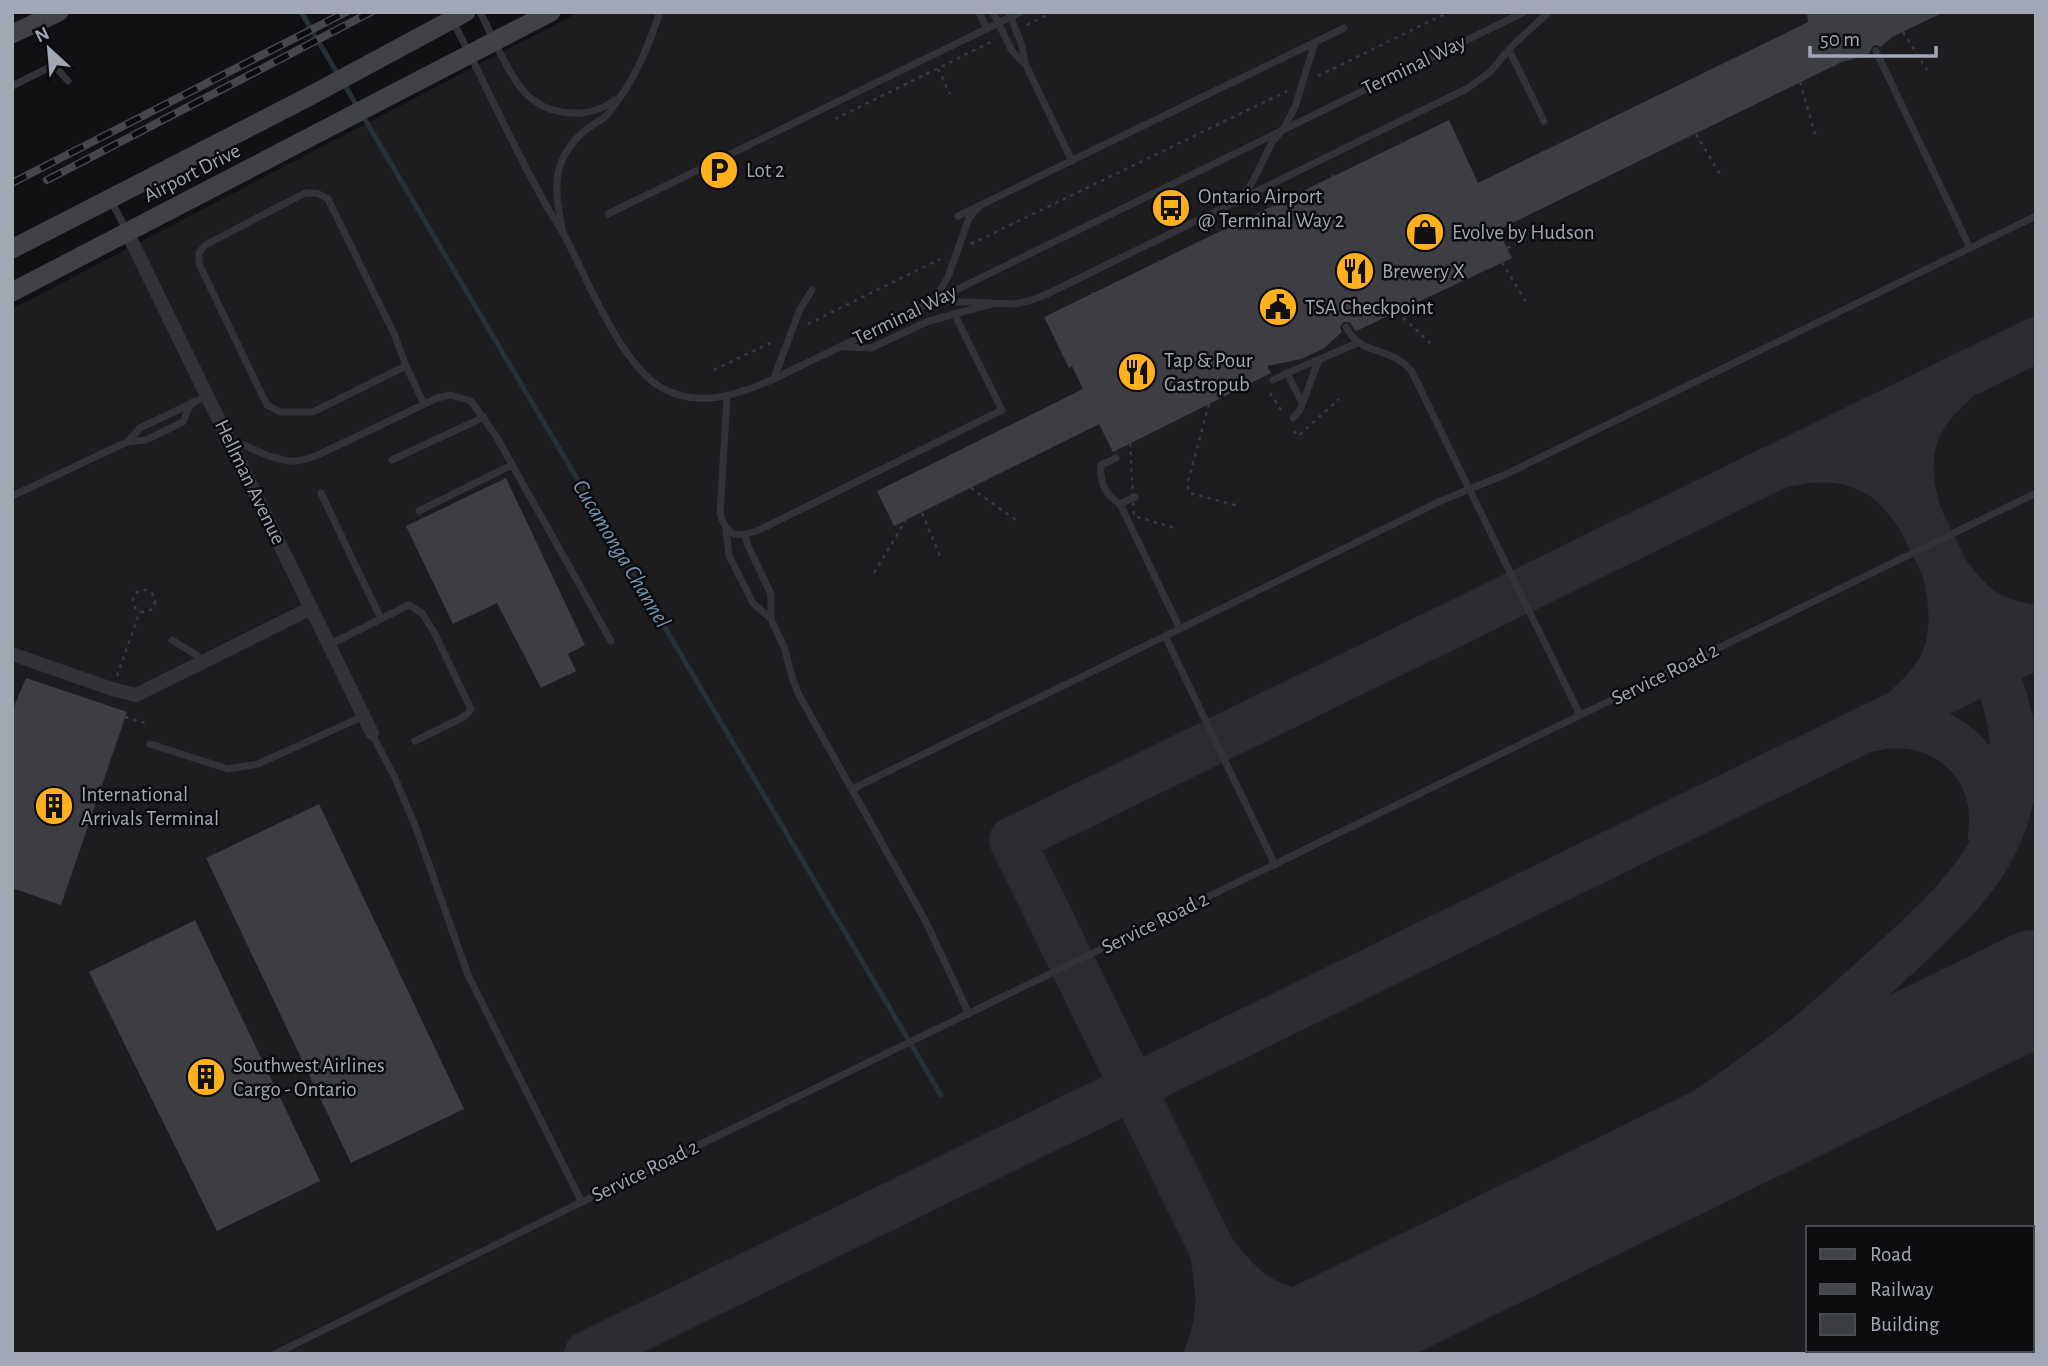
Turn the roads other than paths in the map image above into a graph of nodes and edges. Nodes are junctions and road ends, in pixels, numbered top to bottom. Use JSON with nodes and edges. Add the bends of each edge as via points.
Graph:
{"nodes":[{"id":1,"x":59,"y":12,"type":"edge"},
{"id":2,"x":480,"y":12,"type":"edge"},
{"id":3,"x":551,"y":12,"type":"edge"},
{"id":4,"x":660,"y":12,"type":"edge"},
{"id":5,"x":979,"y":12,"type":"edge"},
{"id":6,"x":993,"y":12,"type":"edge"},
{"id":7,"x":1021,"y":12,"type":"edge"},
{"id":8,"x":1524,"y":12,"type":"edge"},
{"id":9,"x":1549,"y":12,"type":"edge"},
{"id":10,"x":1010,"y":15,"type":"edge"},
{"id":11,"x":459,"y":16,"type":"edge"},
{"id":12,"x":999,"y":23,"type":"junction"},
{"id":13,"x":1345,"y":28,"type":"dead end"},
{"id":14,"x":987,"y":29,"type":"junction"},
{"id":15,"x":12,"y":34,"type":"edge"},
{"id":16,"x":496,"y":41,"type":"junction"},
{"id":17,"x":1315,"y":42,"type":"junction"},
{"id":18,"x":1509,"y":50,"type":"junction"},
{"id":19,"x":1876,"y":51,"type":"dead end"},
{"id":20,"x":471,"y":55,"type":"junction"},
{"id":21,"x":1025,"y":63,"type":"junction"},
{"id":22,"x":68,"y":81,"type":"dead end"},
{"id":23,"x":12,"y":86,"type":"edge"},
{"id":24,"x":623,"y":93,"type":"junction"},
{"id":25,"x":1544,"y":121,"type":"dead end"},
{"id":26,"x":1284,"y":128,"type":"junction"},
{"id":27,"x":1072,"y":161,"type":"junction"},
{"id":28,"x":109,"y":198,"type":"junction"},
{"id":29,"x":1238,"y":200,"type":"junction"},
{"id":30,"x":981,"y":205,"type":"junction"},
{"id":31,"x":608,"y":214,"type":"dead end"},
{"id":32,"x":958,"y":216,"type":"dead end"},
{"id":33,"x":2036,"y":216,"type":"edge"},
{"id":34,"x":127,"y":232,"type":"junction"},
{"id":35,"x":563,"y":233,"type":"junction"},
{"id":36,"x":1970,"y":248,"type":"junction"},
{"id":37,"x":12,"y":249,"type":"edge"},
{"id":38,"x":811,"y":290,"type":"dead end"},
{"id":39,"x":12,"y":292,"type":"edge"},
{"id":40,"x":933,"y":301,"type":"junction"},
{"id":41,"x":996,"y":303,"type":"junction"},
{"id":42,"x":955,"y":315,"type":"junction"},
{"id":43,"x":1346,"y":327,"type":"dead end"},
{"id":44,"x":1357,"y":343,"type":"junction"},
{"id":45,"x":841,"y":346,"type":"junction"},
{"id":46,"x":1318,"y":362,"type":"junction"},
{"id":47,"x":406,"y":366,"type":"junction"},
{"id":48,"x":1287,"y":373,"type":"junction"},
{"id":49,"x":774,"y":379,"type":"junction"},
{"id":50,"x":1273,"y":380,"type":"dead end"},
{"id":51,"x":207,"y":396,"type":"junction"},
{"id":52,"x":727,"y":397,"type":"junction"},
{"id":53,"x":191,"y":403,"type":"junction"},
{"id":54,"x":424,"y":404,"type":"junction"},
{"id":55,"x":1303,"y":404,"type":"junction"},
{"id":56,"x":484,"y":417,"type":"junction"},
{"id":57,"x":1293,"y":418,"type":"dead end"},
{"id":58,"x":228,"y":438,"type":"junction"},
{"id":59,"x":127,"y":442,"type":"junction"},
{"id":60,"x":1116,"y":457,"type":"dead end"},
{"id":61,"x":392,"y":460,"type":"dead end"},
{"id":62,"x":512,"y":465,"type":"junction"},
{"id":63,"x":1469,"y":490,"type":"junction"},
{"id":64,"x":321,"y":493,"type":"dead end"},
{"id":65,"x":2036,"y":493,"type":"edge"},
{"id":66,"x":12,"y":496,"type":"edge"},
{"id":67,"x":1135,"y":497,"type":"dead end"},
{"id":68,"x":1120,"y":504,"type":"junction"},
{"id":69,"x":419,"y":510,"type":"dead end"},
{"id":70,"x":726,"y":530,"type":"junction"},
{"id":71,"x":744,"y":535,"type":"junction"},
{"id":72,"x":311,"y":608,"type":"junction"},
{"id":73,"x":381,"y":619,"type":"junction"},
{"id":74,"x":771,"y":619,"type":"junction"},
{"id":75,"x":1180,"y":629,"type":"junction"},
{"id":76,"x":1165,"y":636,"type":"junction"},
{"id":77,"x":172,"y":640,"type":"dead end"},
{"id":78,"x":611,"y":641,"type":"dead end"},
{"id":79,"x":329,"y":645,"type":"junction"},
{"id":80,"x":12,"y":654,"type":"edge"},
{"id":81,"x":205,"y":661,"type":"junction"},
{"id":82,"x":1580,"y":715,"type":"junction"},
{"id":83,"x":363,"y":716,"type":"junction"},
{"id":84,"x":372,"y":733,"type":"joint"},
{"id":85,"x":415,"y":741,"type":"dead end"},
{"id":86,"x":150,"y":744,"type":"dead end"},
{"id":87,"x":852,"y":789,"type":"junction"},
{"id":88,"x":1275,"y":865,"type":"junction"},
{"id":89,"x":969,"y":1014,"type":"junction"},
{"id":90,"x":582,"y":1202,"type":"junction"},
{"id":91,"x":275,"y":1354,"type":"edge"}],
"edges":[{"from":1,"to":15,"type":"main road"},
{"from":2,"to":16,"type":"lane"},
{"from":3,"to":16,"type":"main road","name":"Airport Drive"},
{"from":4,"to":24,"type":"lane","via":[[643,62]]},
{"from":5,"to":14,"type":"lane"},
{"from":6,"to":12,"type":"lane"},
{"from":7,"to":10,"type":"lane"},
{"from":8,"to":26,"type":"lane","name":"Terminal Way"},
{"from":9,"to":18,"type":"lane"},
{"from":10,"to":12,"type":"lane"},
{"from":10,"to":21,"type":"lane"},
{"from":11,"to":20,"type":"lane","name":"Terminal Way"},
{"from":11,"to":28,"type":"main road","name":"Airport Drive"},
{"from":12,"to":14,"type":"lane"},
{"from":12,"to":21,"type":"lane","via":[[1012,51]]},
{"from":13,"to":17,"type":"lane"},
{"from":14,"to":31,"type":"lane"},
{"from":16,"to":20,"type":"main road","name":"Airport Drive"},
{"from":16,"to":24,"type":"lane","via":[[521,89],[547,107],[579,113],[610,104]]},
{"from":17,"to":26,"type":"lane"},
{"from":17,"to":27,"type":"lane"},
{"from":18,"to":25,"type":"lane"},
{"from":18,"to":29,"type":"lane","via":[[1468,88]]},
{"from":19,"to":36,"type":"lane"},
{"from":20,"to":34,"type":"main road","name":"Airport Drive"},
{"from":20,"to":35,"type":"lane","name":"Terminal Way"},
{"from":21,"to":27,"type":"lane"},
{"from":22,"to":23,"type":"lane","via":[[54,65]]},
{"from":24,"to":35,"type":"lane","via":[[564,157],[555,194]]},
{"from":26,"to":29,"type":"lane"},
{"from":26,"to":40,"type":"lane","name":"Terminal Way"},
{"from":27,"to":30,"type":"lane"},
{"from":28,"to":34,"type":"lane"},
{"from":28,"to":37,"type":"main road","name":"Airport Drive"},
{"from":29,"to":41,"type":"lane","via":[[1045,295],[1015,304]]},
{"from":30,"to":32,"type":"lane"},
{"from":30,"to":40,"type":"lane","via":[[969,218],[948,277]]},
{"from":33,"to":36,"type":"lane"},
{"from":34,"to":39,"type":"main road","name":"Airport Drive"},
{"from":34,"to":51,"type":"street","name":"Hellman Avenue"},
{"from":35,"to":52,"type":"lane","name":"Terminal Way","via":[[635,365],[664,389],[680,395]]},
{"from":36,"to":63,"type":"lane"},
{"from":38,"to":49,"type":"lane"},
{"from":40,"to":41,"type":"lane"},
{"from":40,"to":45,"type":"lane","name":"Terminal Way"},
{"from":41,"to":42,"type":"lane"},
{"from":42,"to":45,"type":"lane","via":[[929,321],[871,348]]},
{"from":42,"to":71,"type":"lane","via":[[1002,410]]},
{"from":43,"to":44,"type":"lane"},
{"from":44,"to":46,"type":"lane"},
{"from":44,"to":63,"type":"lane","via":[[1407,365]]},
{"from":45,"to":49,"type":"lane","name":"Terminal Way"},
{"from":46,"to":48,"type":"lane"},
{"from":46,"to":55,"type":"lane"},
{"from":47,"to":47,"type":"lane","via":[[328,199],[317,193],[305,194],[205,245],[199,253],[199,264],[267,405],[280,412],[313,412]]},
{"from":47,"to":54,"type":"lane"},
{"from":48,"to":50,"type":"lane"},
{"from":48,"to":55,"type":"lane"},
{"from":49,"to":52,"type":"lane","name":"Terminal Way"},
{"from":51,"to":53,"type":"lane"},
{"from":51,"to":58,"type":"street","name":"Hellman Avenue"},
{"from":52,"to":70,"type":"lane","via":[[720,514]]},
{"from":53,"to":59,"type":"lane","via":[[140,428]]},
{"from":53,"to":59,"type":"lane","via":[[183,422],[146,440]]},
{"from":54,"to":56,"type":"lane","via":[[461,397],[471,401]]},
{"from":54,"to":58,"type":"lane","via":[[305,459],[291,461],[264,454]]},
{"from":55,"to":57,"type":"lane"},
{"from":56,"to":61,"type":"lane"},
{"from":56,"to":62,"type":"lane"},
{"from":58,"to":72,"type":"street","name":"Hellman Avenue"},
{"from":59,"to":66,"type":"lane"},
{"from":60,"to":68,"type":"lane","via":[[1101,465],[1100,476],[1109,497]]},
{"from":62,"to":69,"type":"lane"},
{"from":62,"to":78,"type":"lane"},
{"from":63,"to":75,"type":"lane"},
{"from":63,"to":82,"type":"lane"},
{"from":64,"to":73,"type":"lane"},
{"from":65,"to":82,"type":"lane","name":"Service Road 2"},
{"from":67,"to":68,"type":"lane"},
{"from":68,"to":75,"type":"lane"},
{"from":70,"to":71,"type":"lane"},
{"from":70,"to":74,"type":"lane","via":[[729,556],[752,603]]},
{"from":71,"to":74,"type":"lane","via":[[771,594]]},
{"from":72,"to":79,"type":"street","name":"Hellman Avenue"},
{"from":72,"to":81,"type":"street"},
{"from":73,"to":79,"type":"lane"},
{"from":73,"to":85,"type":"lane","via":[[408,605],[422,613],[471,709]]},
{"from":74,"to":87,"type":"lane","via":[[798,693]]},
{"from":75,"to":76,"type":"lane"},
{"from":76,"to":87,"type":"lane"},
{"from":76,"to":88,"type":"lane"},
{"from":77,"to":81,"type":"lane"},
{"from":79,"to":83,"type":"street","name":"Hellman Avenue"},
{"from":80,"to":81,"type":"street","via":[[136,695]]},
{"from":82,"to":88,"type":"lane","name":"Service Road 2"},
{"from":83,"to":84,"type":"street","name":"Hellman Avenue"},
{"from":83,"to":86,"type":"lane","via":[[239,769]]},
{"from":84,"to":90,"type":"lane","via":[[416,828],[468,975]]},
{"from":87,"to":89,"type":"lane","via":[[926,922]]},
{"from":88,"to":89,"type":"lane","name":"Service Road 2"},
{"from":89,"to":90,"type":"lane","name":"Service Road 2"},
{"from":90,"to":91,"type":"lane","name":"Service Road 2"}]}
